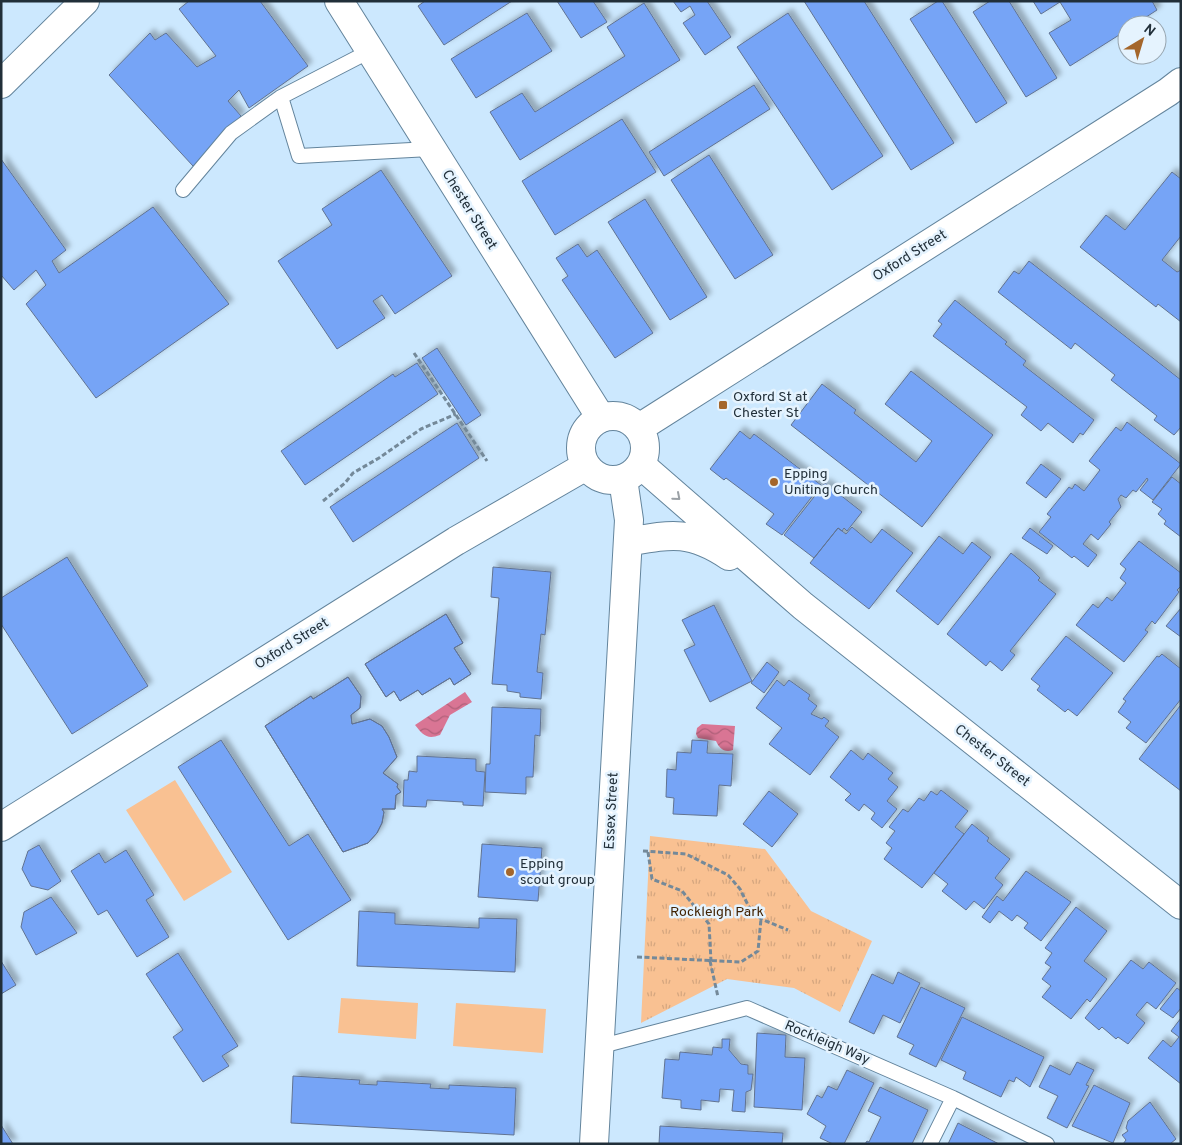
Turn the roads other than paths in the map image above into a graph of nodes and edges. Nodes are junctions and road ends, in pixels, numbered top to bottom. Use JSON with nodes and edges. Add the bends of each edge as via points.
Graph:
{"nodes":[{"id":1,"x":84,"y":1,"type":"edge"},
{"id":2,"x":339,"y":1,"type":"edge"},
{"id":3,"x":370,"y":51,"type":"junction"},
{"id":4,"x":1181,"y":82,"type":"edge"},
{"id":5,"x":1,"y":84,"type":"edge"},
{"id":6,"x":281,"y":97,"type":"junction"},
{"id":7,"x":430,"y":149,"type":"junction"},
{"id":8,"x":183,"y":190,"type":"dead end"},
{"id":9,"x":601,"y":418,"type":"junction"},
{"id":10,"x":639,"y":428,"type":"junction"},
{"id":11,"x":586,"y":466,"type":"junction"},
{"id":12,"x":632,"y":472,"type":"junction"},
{"id":13,"x":628,"y":542,"type":"junction"},
{"id":14,"x":803,"y":606,"type":"junction"},
{"id":15,"x":1,"y":828,"type":"edge"},
{"id":16,"x":1181,"y":905,"type":"edge"},
{"id":17,"x":598,"y":1047,"type":"junction"},
{"id":18,"x":953,"y":1098,"type":"junction"},
{"id":19,"x":594,"y":1144,"type":"edge"},
{"id":20,"x":930,"y":1144,"type":"edge"},
{"id":21,"x":1047,"y":1144,"type":"edge"}],
"edges":[{"from":1,"to":5,"type":"street"},
{"from":2,"to":3,"type":"street","name":"Chester Street"},
{"from":3,"to":6,"type":"lane"},
{"from":3,"to":7,"type":"street","name":"Chester Street"},
{"from":4,"to":10,"type":"street","name":"Oxford Street"},
{"from":6,"to":7,"type":"lane","via":[[299,156]]},
{"from":6,"to":8,"type":"lane","via":[[231,133]]},
{"from":7,"to":9,"type":"street","name":"Chester Street"},
{"from":9,"to":10,"type":"street","via":[[621,417]]},
{"from":9,"to":11,"type":"street","via":[[592,423],[582,438]]},
{"from":10,"to":12,"type":"street","via":[[645,446]]},
{"from":11,"to":12,"type":"street","via":[[599,477],[615,480]]},
{"from":11,"to":15,"type":"street","name":"Oxford Street","via":[[456,541]]},
{"from":12,"to":13,"type":"street","name":"Essex Street"},
{"from":12,"to":14,"type":"street","name":"Chester Street","one_way":true},
{"from":13,"to":14,"type":"street","name":"Chester Street","via":[[668,535],[684,535],[698,540],[717,548]]},
{"from":13,"to":17,"type":"street","name":"Essex Street"},
{"from":14,"to":16,"type":"street","name":"Chester Street"},
{"from":17,"to":18,"type":"lane","name":"Rockleigh Way","via":[[746,1008]]},
{"from":17,"to":19,"type":"street","name":"Essex Street"},
{"from":18,"to":20,"type":"lane"},
{"from":18,"to":21,"type":"lane","name":"Rockleigh Way"}]}
